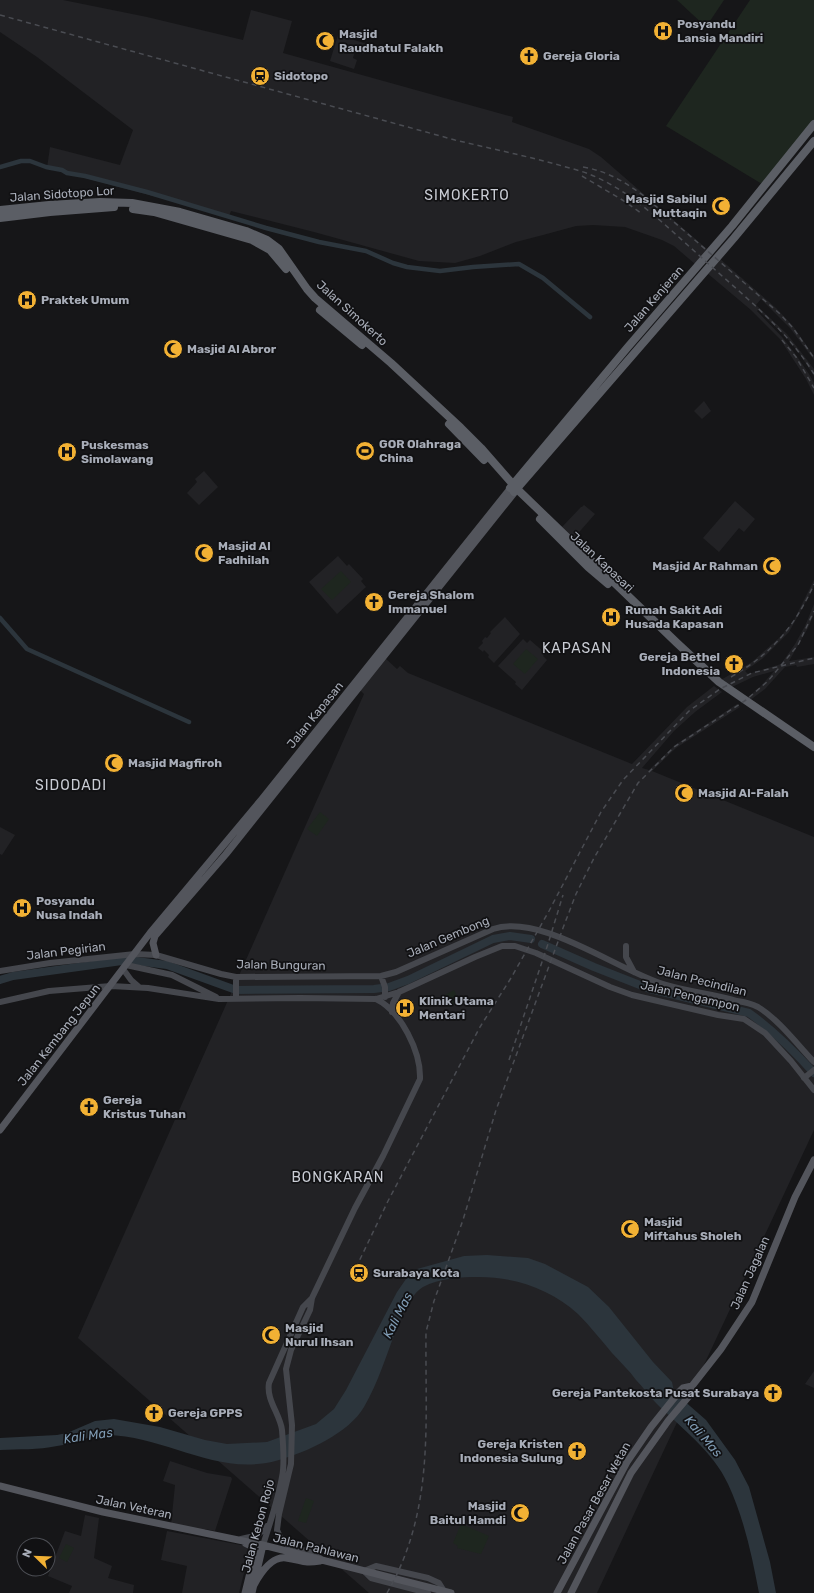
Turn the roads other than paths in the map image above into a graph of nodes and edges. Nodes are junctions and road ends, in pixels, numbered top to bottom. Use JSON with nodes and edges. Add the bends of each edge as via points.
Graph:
{"nodes":[{"id":1,"x":814,"y":124,"type":"edge"},
{"id":2,"x":814,"y":141,"type":"edge"},
{"id":3,"x":125,"y":205,"type":"junction"},
{"id":4,"x":0,"y":210,"type":"edge"},
{"id":5,"x":0,"y":218,"type":"edge"},
{"id":6,"x":602,"y":385,"type":"junction"},
{"id":7,"x":524,"y":470,"type":"junction"},
{"id":8,"x":502,"y":472,"type":"junction"},
{"id":9,"x":513,"y":489,"type":"junction"},
{"id":10,"x":814,"y":748,"type":"edge"},
{"id":11,"x":814,"y":753,"type":"edge"},
{"id":12,"x":626,"y":946,"type":"dead end"},
{"id":13,"x":156,"y":955,"type":"junction"},
{"id":14,"x":129,"y":962,"type":"junction"},
{"id":15,"x":614,"y":962,"type":"joint"},
{"id":16,"x":0,"y":971,"type":"edge"},
{"id":17,"x":635,"y":973,"type":"junction"},
{"id":18,"x":381,"y":976,"type":"junction"},
{"id":19,"x":236,"y":979,"type":"junction"},
{"id":20,"x":111,"y":986,"type":"junction"},
{"id":21,"x":139,"y":987,"type":"junction"},
{"id":22,"x":399,"y":992,"type":"junction"},
{"id":23,"x":236,"y":996,"type":"junction"},
{"id":24,"x":382,"y":997,"type":"junction"},
{"id":25,"x":219,"y":999,"type":"junction"},
{"id":26,"x":0,"y":1002,"type":"edge"},
{"id":27,"x":392,"y":1012,"type":"junction"},
{"id":28,"x":814,"y":1062,"type":"edge"},
{"id":29,"x":814,"y":1070,"type":"edge"},
{"id":30,"x":806,"y":1076,"type":"junction"},
{"id":31,"x":814,"y":1090,"type":"edge"},
{"id":32,"x":0,"y":1130,"type":"edge"},
{"id":33,"x":814,"y":1160,"type":"edge"},
{"id":34,"x":312,"y":1298,"type":"junction"},
{"id":35,"x":692,"y":1386,"type":"junction"},
{"id":36,"x":688,"y":1397,"type":"joint"},
{"id":37,"x":644,"y":1436,"type":"junction"},
{"id":38,"x":654,"y":1442,"type":"junction"},
{"id":39,"x":0,"y":1486,"type":"edge"},
{"id":40,"x":270,"y":1523,"type":"junction"},
{"id":41,"x":240,"y":1540,"type":"junction"},
{"id":42,"x":263,"y":1545,"type":"junction"},
{"id":43,"x":323,"y":1560,"type":"junction"},
{"id":44,"x":364,"y":1571,"type":"junction"},
{"id":45,"x":254,"y":1585,"type":"junction"},
{"id":46,"x":445,"y":1592,"type":"edge"},
{"id":47,"x":245,"y":1593,"type":"edge"},
{"id":48,"x":252,"y":1593,"type":"edge"},
{"id":49,"x":428,"y":1593,"type":"edge"},
{"id":50,"x":556,"y":1593,"type":"edge"},
{"id":51,"x":571,"y":1593,"type":"edge"}],
"edges":[{"from":1,"to":6,"type":"highway","name":"Jalan Kenjeran"},
{"from":2,"to":6,"type":"highway","name":"Jalan Kenjeran","via":[[734,238]]},
{"from":3,"to":4,"type":"highway","name":"Jalan Sidotopo Lor","via":[[100,202]]},
{"from":3,"to":5,"type":"highway","name":"Jalan Sidotopo Lor"},
{"from":3,"to":8,"type":"highway","name":"Jalan Simokerto","via":[[153,206],[180,212],[246,231],[267,240],[279,249],[315,298],[442,410]]},
{"from":3,"to":9,"type":"highway","name":"Jalan Simokerto","via":[[242,236],[270,250],[311,302],[424,400]]},
{"from":6,"to":7,"type":"highway","name":"Jalan Kenjeran"},
{"from":6,"to":9,"type":"highway","name":"Jalan Kenjeran"},
{"from":7,"to":8,"type":"highway","via":[[514,474]]},
{"from":7,"to":9,"type":"highway","name":"Jalan Kenjeran"},
{"from":8,"to":9,"type":"highway","name":"Jalan Simokerto"},
{"from":9,"to":10,"type":"highway","name":"Jalan Kapasari","via":[[719,682]]},
{"from":9,"to":11,"type":"highway","name":"Jalan Kapasari","via":[[588,567],[714,684]]},
{"from":9,"to":13,"type":"main road","name":"Jalan Kapasan","via":[[226,854],[155,936],[153,943]]},
{"from":9,"to":14,"type":"main road","name":"Jalan Kapasan"},
{"from":12,"to":17,"type":"main road","via":[[626,957]]},
{"from":13,"to":14,"type":"main road","name":"Jalan Bunguran"},
{"from":13,"to":19,"type":"main road","name":"Jalan Bunguran"},
{"from":14,"to":16,"type":"main road","name":"Jalan Pegirian","via":[[50,963]]},
{"from":14,"to":20,"type":"main road","name":"Jalan Kembang Jepun"},
{"from":14,"to":21,"type":"main road","via":[[131,980]]},
{"from":14,"to":25,"type":"main road","via":[[172,975]]},
{"from":15,"to":17,"type":"main road","name":"Jalan Pecindilan"},
{"from":15,"to":18,"type":"main road","name":"Jalan Gembong","via":[[538,930],[523,926],[507,926],[493,929],[396,972]]},
{"from":17,"to":28,"type":"main road","name":"Jalan Pecindilan","via":[[666,985],[756,1006],[769,1015]]},
{"from":18,"to":19,"type":"main road","name":"Jalan Bunguran"},
{"from":18,"to":24,"type":"main road","via":[[384,985]]},
{"from":19,"to":23,"type":"main road"},
{"from":20,"to":21,"type":"main road"},
{"from":20,"to":26,"type":"main road","via":[[49,991]]},
{"from":20,"to":32,"type":"main road","name":"Jalan Kembang Jepun"},
{"from":21,"to":25,"type":"main road"},
{"from":22,"to":24,"type":"main road"},
{"from":22,"to":27,"type":"main road","via":[[393,1001]]},
{"from":22,"to":30,"type":"main road","name":"Jalan Pengampon","via":[[502,946],[515,946],[604,984],[650,1000],[744,1019],[765,1033]]},
{"from":23,"to":24,"type":"main road"},
{"from":23,"to":25,"type":"main road"},
{"from":24,"to":27,"type":"main road"},
{"from":27,"to":34,"type":"main road","via":[[402,1024],[417,1055],[420,1079]]},
{"from":29,"to":30,"type":"main road"},
{"from":30,"to":31,"type":"main road","name":"Jalan Pengampon"},
{"from":33,"to":35,"type":"main road","name":"Jalan Jagalan","via":[[795,1197],[752,1302],[721,1349]]},
{"from":34,"to":40,"type":"main road","name":"Jalan Kebon Rojo","via":[[303,1307],[269,1383],[271,1399],[279,1416],[283,1465],[283,1475]]},
{"from":34,"to":43,"type":"main road","name":"Jalan Kebon Rojo","via":[[310,1310],[291,1350],[287,1365],[292,1431],[291,1464],[277,1524],[278,1533],[290,1547],[310,1552]]},
{"from":35,"to":36,"type":"main road","name":"Jalan Jagalan"},
{"from":35,"to":37,"type":"main road","name":"Jalan Pasar Besar Wetan","via":[[681,1390]]},
{"from":36,"to":38,"type":"main road","name":"Jalan Pasar Besar Wetan"},
{"from":37,"to":38,"type":"main road","via":[[650,1436]]},
{"from":37,"to":50,"type":"main road","name":"Jalan Pasar Besar Wetan","via":[[612,1488]]},
{"from":38,"to":51,"type":"main road","name":"Jalan Pasar Besar Wetan","via":[[632,1474]]},
{"from":39,"to":41,"type":"main road","name":"Jalan Veteran","via":[[103,1512]]},
{"from":40,"to":41,"type":"main road","via":[[258,1535]]},
{"from":40,"to":42,"type":"main road","name":"Jalan Kebon Rojo"},
{"from":41,"to":42,"type":"main road","name":"Jalan Veteran"},
{"from":41,"to":47,"type":"main road","name":"Jalan Kebon Rojo","via":[[251,1546],[255,1552]]},
{"from":42,"to":43,"type":"main road","name":"Jalan Pahlawan"},
{"from":42,"to":45,"type":"main road","name":"Jalan Kebon Rojo"},
{"from":43,"to":44,"type":"main road","name":"Jalan Pahlawan"},
{"from":43,"to":45,"type":"main road","via":[[307,1563],[284,1557],[262,1571]]},
{"from":44,"to":46,"type":"main road","name":"Jalan Pahlawan"},
{"from":44,"to":49,"type":"main road","name":"Jalan Pahlawan","via":[[371,1578]]},
{"from":45,"to":48,"type":"main road","name":"Jalan Kebon Rojo"}]}
